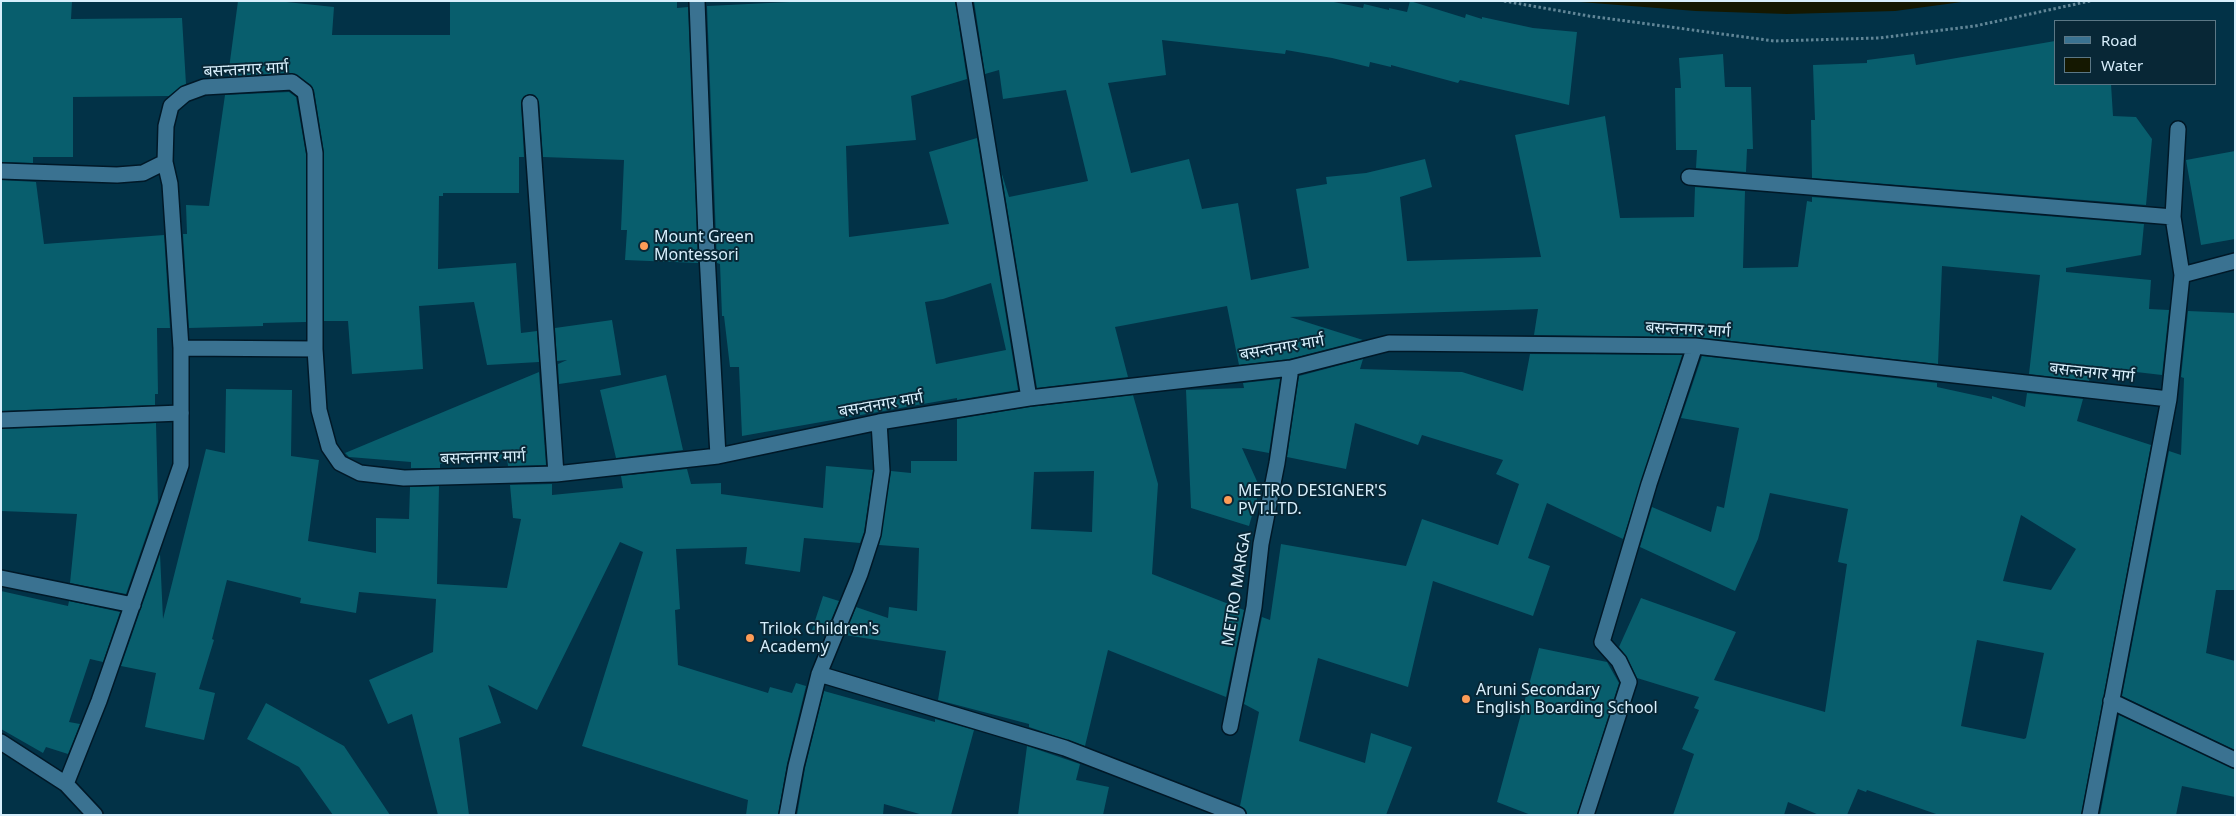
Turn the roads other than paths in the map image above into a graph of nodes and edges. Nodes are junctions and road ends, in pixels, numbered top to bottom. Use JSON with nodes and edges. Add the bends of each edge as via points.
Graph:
{"nodes":[{"id":1,"x":697,"y":1,"type":"edge"},
{"id":2,"x":964,"y":1,"type":"edge"},
{"id":3,"x":530,"y":103,"type":"dead end"},
{"id":4,"x":2178,"y":129,"type":"dead end"},
{"id":5,"x":165,"y":162,"type":"junction"},
{"id":6,"x":1,"y":171,"type":"edge"},
{"id":7,"x":1688,"y":177,"type":"dead end"},
{"id":8,"x":2173,"y":217,"type":"junction"},
{"id":9,"x":2235,"y":261,"type":"edge"},
{"id":10,"x":2182,"y":275,"type":"junction"},
{"id":11,"x":1695,"y":346,"type":"junction"},
{"id":12,"x":182,"y":348,"type":"junction"},
{"id":13,"x":314,"y":349,"type":"junction"},
{"id":14,"x":1291,"y":368,"type":"junction"},
{"id":15,"x":1029,"y":398,"type":"junction"},
{"id":16,"x":2169,"y":399,"type":"junction"},
{"id":17,"x":181,"y":413,"type":"junction"},
{"id":18,"x":1,"y":420,"type":"edge"},
{"id":19,"x":878,"y":422,"type":"junction"},
{"id":20,"x":718,"y":456,"type":"junction"},
{"id":21,"x":556,"y":474,"type":"junction"},
{"id":22,"x":1,"y":578,"type":"edge"},
{"id":23,"x":133,"y":606,"type":"junction"},
{"id":24,"x":819,"y":674,"type":"junction"},
{"id":25,"x":2111,"y":701,"type":"junction"},
{"id":26,"x":1230,"y":727,"type":"dead end"},
{"id":27,"x":1,"y":742,"type":"edge"},
{"id":28,"x":2235,"y":760,"type":"edge"},
{"id":29,"x":66,"y":784,"type":"junction"},
{"id":30,"x":95,"y":815,"type":"edge"},
{"id":31,"x":787,"y":815,"type":"edge"},
{"id":32,"x":1238,"y":815,"type":"edge"},
{"id":33,"x":1586,"y":815,"type":"edge"},
{"id":34,"x":2090,"y":815,"type":"edge"}],
"edges":[{"from":1,"to":20,"type":"street"},
{"from":2,"to":15,"type":"street"},
{"from":3,"to":21,"type":"street"},
{"from":4,"to":8,"type":"street"},
{"from":5,"to":6,"type":"street","via":[[143,173]]},
{"from":5,"to":12,"type":"street","name":"बसन्तनगर मार्ग","via":[[171,192]]},
{"from":5,"to":13,"type":"street","name":"बसन्तनगर मार्ग","via":[[166,126],[171,106],[185,94],[204,87],[292,82],[305,92],[315,153]]},
{"from":7,"to":8,"type":"street"},
{"from":8,"to":10,"type":"street"},
{"from":9,"to":10,"type":"street"},
{"from":10,"to":16,"type":"street"},
{"from":11,"to":14,"type":"street","name":"बसन्तनगर मार्ग","via":[[1389,343]]},
{"from":11,"to":16,"type":"street","name":"बसन्तनगर मार्ग"},
{"from":11,"to":33,"type":"street","via":[[1649,484],[1602,642],[1619,661],[1629,682]]},
{"from":12,"to":13,"type":"street"},
{"from":12,"to":17,"type":"street","name":"बसन्तनगर मार्ग"},
{"from":13,"to":21,"type":"street","name":"बसन्तनगर मार्ग","via":[[319,410],[329,447],[340,462],[360,473],[404,478]]},
{"from":14,"to":15,"type":"street","name":"बसन्तनगर मार्ग"},
{"from":14,"to":26,"type":"street","name":"METRO MARGA","via":[[1261,544],[1254,607]]},
{"from":15,"to":19,"type":"street","name":"बसन्तनगर मार्ग"},
{"from":16,"to":25,"type":"street"},
{"from":17,"to":18,"type":"street"},
{"from":17,"to":23,"type":"street","name":"बसन्तनगर मार्ग","via":[[181,465]]},
{"from":19,"to":20,"type":"street","name":"बसन्तनगर मार्ग"},
{"from":19,"to":24,"type":"street","via":[[882,471],[872,534],[860,574]]},
{"from":20,"to":21,"type":"street","name":"बसन्तनगर मार्ग"},
{"from":22,"to":23,"type":"street"},
{"from":23,"to":29,"type":"street","name":"बसन्तनगर मार्ग"},
{"from":24,"to":31,"type":"street"},
{"from":24,"to":32,"type":"street","via":[[1056,745]]},
{"from":25,"to":28,"type":"street"},
{"from":25,"to":34,"type":"street"},
{"from":27,"to":29,"type":"street"},
{"from":29,"to":30,"type":"street"}]}
